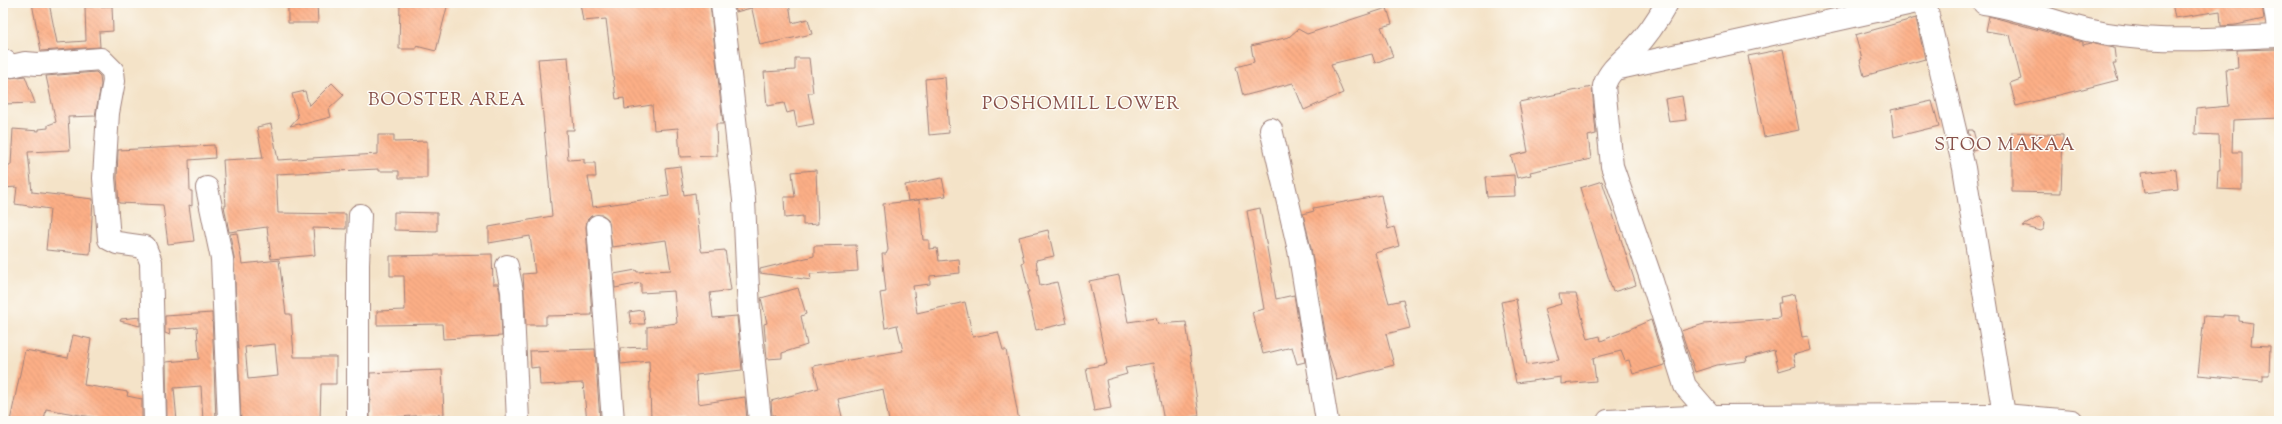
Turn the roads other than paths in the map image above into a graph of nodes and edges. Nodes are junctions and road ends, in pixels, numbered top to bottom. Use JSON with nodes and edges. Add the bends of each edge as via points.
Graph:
{"nodes":[{"id":1,"x":722,"y":3,"type":"edge"},
{"id":2,"x":1667,"y":3,"type":"edge"},
{"id":3,"x":1912,"y":3,"type":"edge"},
{"id":4,"x":1925,"y":3,"type":"edge"},
{"id":5,"x":1984,"y":3,"type":"edge"},
{"id":6,"x":2274,"y":3,"type":"edge"},
{"id":7,"x":2279,"y":35,"type":"edge"},
{"id":8,"x":3,"y":60,"type":"edge"},
{"id":9,"x":1615,"y":69,"type":"junction"},
{"id":10,"x":1271,"y":129,"type":"dead end"},
{"id":11,"x":207,"y":188,"type":"dead end"},
{"id":12,"x":360,"y":215,"type":"dead end"},
{"id":13,"x":598,"y":226,"type":"dead end"},
{"id":14,"x":507,"y":266,"type":"dead end"},
{"id":15,"x":2004,"y":415,"type":"junction"},
{"id":16,"x":1711,"y":418,"type":"edge"},
{"id":17,"x":155,"y":421,"type":"edge"},
{"id":18,"x":229,"y":421,"type":"edge"},
{"id":19,"x":358,"y":421,"type":"edge"},
{"id":20,"x":518,"y":421,"type":"edge"},
{"id":21,"x":613,"y":421,"type":"edge"},
{"id":22,"x":760,"y":421,"type":"edge"},
{"id":23,"x":1327,"y":421,"type":"edge"},
{"id":24,"x":1608,"y":421,"type":"edge"},
{"id":25,"x":2072,"y":421,"type":"edge"}],
"edges":[{"from":1,"to":22,"type":"main road","via":[[744,200],[749,312]]},
{"from":2,"to":9,"type":"main road","via":[[1645,36]]},
{"from":3,"to":9,"type":"main road"},
{"from":4,"to":15,"type":"main road","via":[[1964,168]]},
{"from":5,"to":7,"type":"main road","via":[[2007,6],[2088,30],[2154,40]]},
{"from":6,"to":7,"type":"main road"},
{"from":8,"to":17,"type":"main road","via":[[12,66],[24,63],[101,59],[112,71],[114,81],[108,113],[104,178],[109,238],[117,243],[145,247],[151,262]]},
{"from":9,"to":16,"type":"main road","via":[[1606,78],[1604,86],[1612,166],[1685,386]]},
{"from":10,"to":23,"type":"main road","via":[[1299,250]]},
{"from":11,"to":18,"type":"main road","via":[[222,259]]},
{"from":12,"to":19,"type":"main road"},
{"from":13,"to":21,"type":"main road"},
{"from":14,"to":20,"type":"main road","via":[[512,292]]},
{"from":15,"to":16,"type":"main road"},
{"from":15,"to":25,"type":"main road"},
{"from":16,"to":24,"type":"main road"}]}
